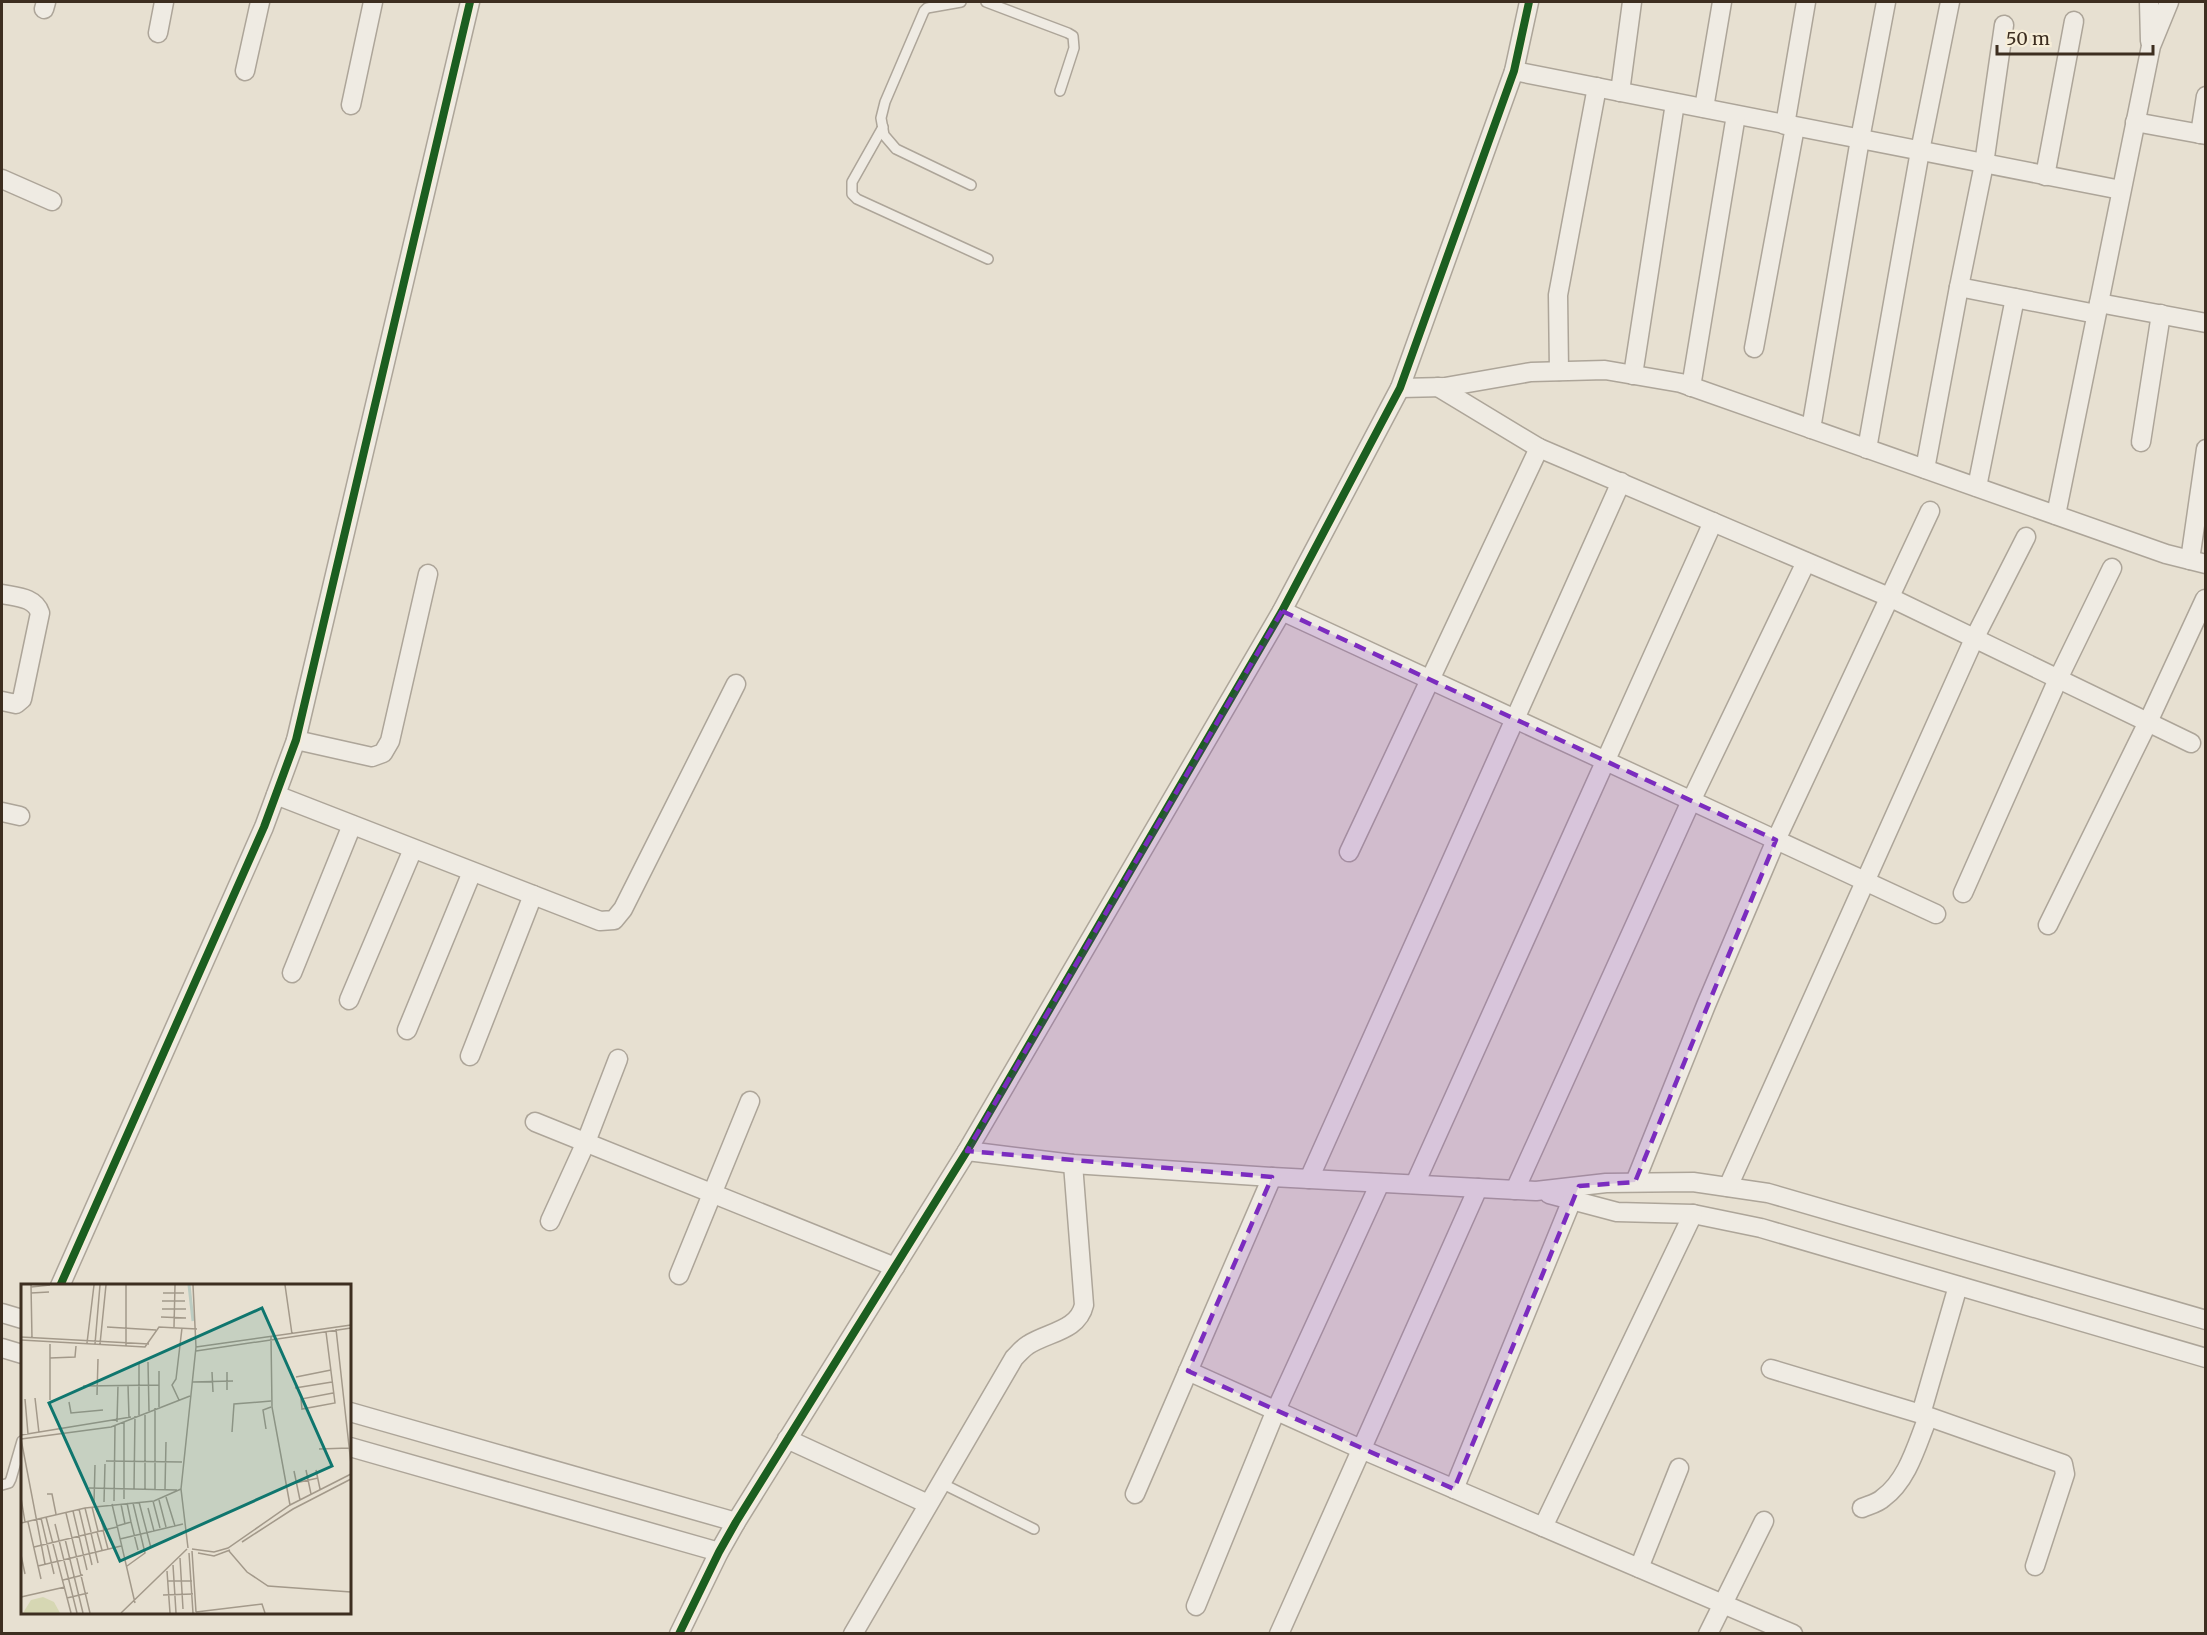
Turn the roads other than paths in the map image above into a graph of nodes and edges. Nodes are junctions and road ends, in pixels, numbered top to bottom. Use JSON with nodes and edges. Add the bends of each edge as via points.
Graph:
{"nodes":[{"id":1,"x":164,"y":2,"type":"edge"},
{"id":2,"x":260,"y":2,"type":"edge"},
{"id":3,"x":373,"y":2,"type":"edge"},
{"id":4,"x":470,"y":2,"type":"edge"},
{"id":5,"x":961,"y":2,"type":"edge"},
{"id":6,"x":988,"y":2,"type":"edge"},
{"id":7,"x":1529,"y":2,"type":"edge"},
{"id":8,"x":1632,"y":2,"type":"edge"},
{"id":9,"x":1722,"y":2,"type":"edge"},
{"id":10,"x":1806,"y":2,"type":"edge"},
{"id":11,"x":1886,"y":2,"type":"edge"},
{"id":12,"x":1950,"y":2,"type":"edge"},
{"id":13,"x":2149,"y":2,"type":"edge"},
{"id":14,"x":2169,"y":2,"type":"edge"},
{"id":15,"x":2073,"y":21,"type":"dead end"},
{"id":16,"x":2004,"y":25,"type":"dead end"},
{"id":17,"x":158,"y":33,"type":"dead end"},
{"id":18,"x":2151,"y":46,"type":"junction"},
{"id":19,"x":245,"y":71,"type":"dead end"},
{"id":20,"x":1514,"y":71,"type":"junction"},
{"id":21,"x":1597,"y":87,"type":"junction"},
{"id":22,"x":1060,"y":90,"type":"dead end"},
{"id":23,"x":1620,"y":92,"type":"junction"},
{"id":24,"x":2205,"y":96,"type":"edge"},
{"id":25,"x":1675,"y":103,"type":"junction"},
{"id":26,"x":351,"y":105,"type":"dead end"},
{"id":27,"x":1704,"y":108,"type":"junction"},
{"id":28,"x":1736,"y":115,"type":"junction"},
{"id":29,"x":2135,"y":122,"type":"junction"},
{"id":30,"x":1790,"y":126,"type":"junction"},
{"id":31,"x":883,"y":127,"type":"junction"},
{"id":32,"x":2203,"y":134,"type":"edge"},
{"id":33,"x":1860,"y":139,"type":"junction"},
{"id":34,"x":1920,"y":151,"type":"junction"},
{"id":35,"x":1984,"y":164,"type":"junction"},
{"id":36,"x":2045,"y":176,"type":"junction"},
{"id":37,"x":2,"y":179,"type":"edge"},
{"id":38,"x":971,"y":185,"type":"dead end"},
{"id":39,"x":2121,"y":190,"type":"junction"},
{"id":40,"x":52,"y":201,"type":"dead end"},
{"id":41,"x":988,"y":259,"type":"dead end"},
{"id":42,"x":1959,"y":287,"type":"junction"},
{"id":43,"x":2015,"y":298,"type":"junction"},
{"id":44,"x":2097,"y":308,"type":"junction"},
{"id":45,"x":2161,"y":314,"type":"junction"},
{"id":46,"x":2205,"y":323,"type":"edge"},
{"id":47,"x":1754,"y":348,"type":"dead end"},
{"id":48,"x":1560,"y":371,"type":"junction"},
{"id":49,"x":1633,"y":375,"type":"junction"},
{"id":50,"x":1438,"y":387,"type":"junction"},
{"id":51,"x":1691,"y":387,"type":"junction"},
{"id":52,"x":1400,"y":388,"type":"junction"},
{"id":53,"x":1811,"y":429,"type":"junction"},
{"id":54,"x":2141,"y":442,"type":"dead end"},
{"id":55,"x":1539,"y":448,"type":"junction"},
{"id":56,"x":2205,"y":448,"type":"edge"},
{"id":57,"x":1867,"y":449,"type":"junction"},
{"id":58,"x":1925,"y":469,"type":"junction"},
{"id":59,"x":1621,"y":483,"type":"junction"},
{"id":60,"x":1977,"y":487,"type":"junction"},
{"id":61,"x":1930,"y":511,"type":"dead end"},
{"id":62,"x":2056,"y":515,"type":"junction"},
{"id":63,"x":1713,"y":522,"type":"junction"},
{"id":64,"x":2026,"y":537,"type":"dead end"},
{"id":65,"x":1806,"y":562,"type":"junction"},
{"id":66,"x":2198,"y":562,"type":"edge"},
{"id":67,"x":2112,"y":568,"type":"dead end"},
{"id":68,"x":428,"y":574,"type":"dead end"},
{"id":69,"x":2,"y":594,"type":"edge"},
{"id":70,"x":1888,"y":597,"type":"junction"},
{"id":71,"x":2205,"y":599,"type":"edge"},
{"id":72,"x":1282,"y":611,"type":"junction"},
{"id":73,"x":1974,"y":639,"type":"junction"},
{"id":74,"x":2058,"y":679,"type":"junction"},
{"id":75,"x":1432,"y":680,"type":"junction"},
{"id":76,"x":736,"y":684,"type":"dead end"},
{"id":77,"x":2,"y":701,"type":"edge"},
{"id":78,"x":1516,"y":719,"type":"junction"},
{"id":79,"x":2148,"y":722,"type":"junction"},
{"id":80,"x":296,"y":740,"type":"junction"},
{"id":81,"x":2191,"y":743,"type":"dead end"},
{"id":82,"x":1604,"y":760,"type":"junction"},
{"id":83,"x":276,"y":795,"type":"junction"},
{"id":84,"x":1691,"y":801,"type":"junction"},
{"id":85,"x":2,"y":812,"type":"edge"},
{"id":86,"x":20,"y":816,"type":"dead end"},
{"id":87,"x":352,"y":825,"type":"junction"},
{"id":88,"x":1776,"y":840,"type":"junction"},
{"id":89,"x":413,"y":849,"type":"junction"},
{"id":90,"x":1349,"y":852,"type":"dead end"},
{"id":91,"x":472,"y":872,"type":"junction"},
{"id":92,"x":1865,"y":882,"type":"junction"},
{"id":93,"x":1963,"y":893,"type":"dead end"},
{"id":94,"x":533,"y":895,"type":"junction"},
{"id":95,"x":1936,"y":914,"type":"dead end"},
{"id":96,"x":2048,"y":926,"type":"dead end"},
{"id":97,"x":292,"y":973,"type":"dead end"},
{"id":98,"x":349,"y":1000,"type":"dead end"},
{"id":99,"x":406,"y":1030,"type":"dead end"},
{"id":100,"x":470,"y":1056,"type":"dead end"},
{"id":101,"x":618,"y":1059,"type":"dead end"},
{"id":102,"x":750,"y":1101,"type":"dead end"},
{"id":103,"x":535,"y":1122,"type":"dead end"},
{"id":104,"x":586,"y":1142,"type":"junction"},
{"id":105,"x":967,"y":1151,"type":"junction"},
{"id":106,"x":1073,"y":1164,"type":"junction"},
{"id":107,"x":1272,"y":1177,"type":"junction"},
{"id":108,"x":1309,"y":1179,"type":"junction"},
{"id":109,"x":1635,"y":1182,"type":"junction"},
{"id":110,"x":1380,"y":1183,"type":"junction"},
{"id":111,"x":1416,"y":1185,"type":"junction"},
{"id":112,"x":1728,"y":1187,"type":"junction"},
{"id":113,"x":1478,"y":1188,"type":"junction"},
{"id":114,"x":1515,"y":1190,"type":"junction"},
{"id":115,"x":711,"y":1193,"type":"junction"},
{"id":116,"x":1576,"y":1193,"type":"junction"},
{"id":117,"x":1693,"y":1214,"type":"junction"},
{"id":118,"x":550,"y":1221,"type":"dead end"},
{"id":119,"x":895,"y":1267,"type":"junction"},
{"id":120,"x":679,"y":1275,"type":"dead end"},
{"id":121,"x":61,"y":1284,"type":"edge"},
{"id":122,"x":1958,"y":1286,"type":"junction"},
{"id":123,"x":2,"y":1313,"type":"edge"},
{"id":124,"x":21,"y":1319,"type":"edge"},
{"id":125,"x":2205,"y":1320,"type":"edge"},
{"id":126,"x":2,"y":1348,"type":"edge"},
{"id":127,"x":21,"y":1354,"type":"edge"},
{"id":128,"x":2205,"y":1358,"type":"edge"},
{"id":129,"x":1771,"y":1369,"type":"dead end"},
{"id":130,"x":1188,"y":1371,"type":"junction"},
{"id":131,"x":1276,"y":1410,"type":"junction"},
{"id":132,"x":351,"y":1412,"type":"edge"},
{"id":133,"x":1924,"y":1416,"type":"junction"},
{"id":134,"x":788,"y":1439,"type":"junction"},
{"id":135,"x":21,"y":1444,"type":"edge"},
{"id":136,"x":351,"y":1447,"type":"edge"},
{"id":137,"x":1361,"y":1449,"type":"junction"},
{"id":138,"x":1679,"y":1468,"type":"dead end"},
{"id":139,"x":941,"y":1483,"type":"junction"},
{"id":140,"x":2,"y":1485,"type":"edge"},
{"id":141,"x":1454,"y":1489,"type":"junction"},
{"id":142,"x":1135,"y":1494,"type":"dead end"},
{"id":143,"x":928,"y":1504,"type":"junction"},
{"id":144,"x":1862,"y":1508,"type":"dead end"},
{"id":145,"x":1764,"y":1521,"type":"dead end"},
{"id":146,"x":736,"y":1522,"type":"junction"},
{"id":147,"x":1543,"y":1527,"type":"junction"},
{"id":148,"x":1034,"y":1529,"type":"dead end"},
{"id":149,"x":719,"y":1552,"type":"junction"},
{"id":150,"x":2035,"y":1566,"type":"dead end"},
{"id":151,"x":1639,"y":1568,"type":"junction"},
{"id":152,"x":1722,"y":1603,"type":"junction"},
{"id":153,"x":1196,"y":1606,"type":"dead end"},
{"id":154,"x":679,"y":1634,"type":"edge"},
{"id":155,"x":853,"y":1634,"type":"edge"},
{"id":156,"x":1279,"y":1634,"type":"edge"},
{"id":157,"x":1708,"y":1634,"type":"edge"},
{"id":158,"x":1793,"y":1634,"type":"edge"}],
"edges":[{"from":1,"to":17,"type":"street"},
{"from":2,"to":19,"type":"street"},
{"from":3,"to":26,"type":"street"},
{"from":4,"to":80,"type":"street"},
{"from":5,"to":31,"type":"lane","via":[[924,10],[885,102]]},
{"from":6,"to":22,"type":"lane","via":[[1073,36],[1074,48]]},
{"from":7,"to":20,"type":"street"},
{"from":8,"to":23,"type":"street"},
{"from":9,"to":27,"type":"street"},
{"from":10,"to":30,"type":"street"},
{"from":11,"to":33,"type":"street"},
{"from":12,"to":34,"type":"street"},
{"from":13,"to":18,"type":"street"},
{"from":14,"to":18,"type":"street"},
{"from":15,"to":36,"type":"street"},
{"from":16,"to":35,"type":"street"},
{"from":18,"to":29,"type":"street"},
{"from":20,"to":21,"type":"street"},
{"from":20,"to":52,"type":"street"},
{"from":21,"to":23,"type":"street"},
{"from":21,"to":48,"type":"street","via":[[1558,295]]},
{"from":23,"to":25,"type":"street"},
{"from":24,"to":32,"type":"street"},
{"from":25,"to":27,"type":"street"},
{"from":25,"to":49,"type":"street"},
{"from":27,"to":28,"type":"street"},
{"from":28,"to":30,"type":"street"},
{"from":28,"to":51,"type":"street"},
{"from":29,"to":32,"type":"street"},
{"from":29,"to":39,"type":"street"},
{"from":30,"to":33,"type":"street"},
{"from":30,"to":47,"type":"street"},
{"from":31,"to":38,"type":"lane","via":[[884,135],[896,149]]},
{"from":31,"to":41,"type":"lane","via":[[852,183],[852,194]]},
{"from":33,"to":34,"type":"street"},
{"from":33,"to":53,"type":"street"},
{"from":34,"to":35,"type":"street"},
{"from":34,"to":57,"type":"street"},
{"from":35,"to":36,"type":"street"},
{"from":35,"to":42,"type":"street"},
{"from":36,"to":39,"type":"street"},
{"from":37,"to":40,"type":"street"},
{"from":39,"to":44,"type":"street"},
{"from":42,"to":43,"type":"street"},
{"from":42,"to":58,"type":"street"},
{"from":43,"to":44,"type":"street"},
{"from":43,"to":60,"type":"street"},
{"from":44,"to":45,"type":"street"},
{"from":44,"to":62,"type":"street"},
{"from":45,"to":46,"type":"street"},
{"from":45,"to":54,"type":"street"},
{"from":48,"to":49,"type":"street","via":[[1605,370]]},
{"from":48,"to":50,"type":"street"},
{"from":49,"to":51,"type":"street"},
{"from":50,"to":52,"type":"street"},
{"from":50,"to":55,"type":"street"},
{"from":51,"to":53,"type":"street"},
{"from":52,"to":72,"type":"street"},
{"from":53,"to":57,"type":"street"},
{"from":55,"to":59,"type":"street"},
{"from":55,"to":75,"type":"street"},
{"from":56,"to":66,"type":"street"},
{"from":57,"to":58,"type":"street"},
{"from":58,"to":60,"type":"street"},
{"from":59,"to":63,"type":"street"},
{"from":59,"to":78,"type":"street"},
{"from":60,"to":62,"type":"street"},
{"from":61,"to":70,"type":"street"},
{"from":62,"to":66,"type":"street"},
{"from":63,"to":65,"type":"street"},
{"from":63,"to":82,"type":"street"},
{"from":64,"to":73,"type":"street"},
{"from":65,"to":70,"type":"street"},
{"from":65,"to":84,"type":"street"},
{"from":67,"to":74,"type":"street"},
{"from":68,"to":80,"type":"street","via":[[390,741],[383,753],[372,757]]},
{"from":69,"to":77,"type":"street","via":[[32,602],[40,613],[22,699],[16,704]]},
{"from":70,"to":73,"type":"street"},
{"from":70,"to":88,"type":"street"},
{"from":71,"to":79,"type":"street"},
{"from":72,"to":75,"type":"street"},
{"from":72,"to":105,"type":"street"},
{"from":73,"to":74,"type":"street"},
{"from":73,"to":92,"type":"street"},
{"from":74,"to":79,"type":"street"},
{"from":74,"to":93,"type":"street"},
{"from":75,"to":78,"type":"street"},
{"from":75,"to":90,"type":"street"},
{"from":76,"to":94,"type":"street","via":[[614,920],[600,921]]},
{"from":78,"to":82,"type":"street"},
{"from":78,"to":108,"type":"street"},
{"from":79,"to":81,"type":"street"},
{"from":79,"to":96,"type":"street"},
{"from":80,"to":83,"type":"street"},
{"from":82,"to":84,"type":"street"},
{"from":82,"to":111,"type":"street"},
{"from":83,"to":87,"type":"street"},
{"from":83,"to":121,"type":"street"},
{"from":84,"to":88,"type":"street"},
{"from":84,"to":114,"type":"street"},
{"from":85,"to":86,"type":"street"},
{"from":87,"to":89,"type":"street"},
{"from":87,"to":97,"type":"street"},
{"from":88,"to":92,"type":"street"},
{"from":88,"to":109,"type":"street"},
{"from":89,"to":91,"type":"street"},
{"from":89,"to":98,"type":"street"},
{"from":91,"to":94,"type":"street"},
{"from":91,"to":99,"type":"street"},
{"from":92,"to":95,"type":"street"},
{"from":92,"to":112,"type":"street"},
{"from":94,"to":100,"type":"street"},
{"from":101,"to":104,"type":"street"},
{"from":102,"to":115,"type":"street"},
{"from":103,"to":104,"type":"street"},
{"from":104,"to":115,"type":"street"},
{"from":104,"to":118,"type":"street"},
{"from":105,"to":106,"type":"street"},
{"from":105,"to":119,"type":"street"},
{"from":106,"to":107,"type":"street"},
{"from":106,"to":139,"type":"street","via":[[1082,1316],[1027,1345],[1014,1358]]},
{"from":107,"to":108,"type":"street"},
{"from":107,"to":130,"type":"street"},
{"from":108,"to":110,"type":"street"},
{"from":109,"to":112,"type":"street","via":[[1693,1182]]},
{"from":109,"to":116,"type":"street"},
{"from":110,"to":111,"type":"street"},
{"from":110,"to":131,"type":"street"},
{"from":111,"to":113,"type":"street"},
{"from":112,"to":125,"type":"street","via":[[1768,1192]]},
{"from":113,"to":114,"type":"street"},
{"from":113,"to":137,"type":"street"},
{"from":114,"to":116,"type":"street"},
{"from":115,"to":119,"type":"street"},
{"from":115,"to":120,"type":"street"},
{"from":116,"to":117,"type":"street","via":[[1617,1212]]},
{"from":116,"to":141,"type":"street"},
{"from":117,"to":122,"type":"street","via":[[1761,1228]]},
{"from":117,"to":147,"type":"street"},
{"from":119,"to":134,"type":"street"},
{"from":122,"to":128,"type":"street"},
{"from":122,"to":133,"type":"street"},
{"from":123,"to":124,"type":"street"},
{"from":126,"to":127,"type":"street"},
{"from":129,"to":133,"type":"street"},
{"from":130,"to":131,"type":"street"},
{"from":130,"to":142,"type":"street"},
{"from":131,"to":137,"type":"street"},
{"from":131,"to":153,"type":"street"},
{"from":132,"to":146,"type":"street"},
{"from":133,"to":144,"type":"street","via":[[1906,1469],[1894,1488],[1882,1500]]},
{"from":133,"to":150,"type":"street","via":[[2063,1464],[2065,1474]]},
{"from":134,"to":143,"type":"street"},
{"from":134,"to":146,"type":"street"},
{"from":135,"to":140,"type":"lane","via":[[11,1479]]},
{"from":136,"to":149,"type":"street"},
{"from":137,"to":141,"type":"street"},
{"from":137,"to":156,"type":"street"},
{"from":138,"to":151,"type":"street"},
{"from":139,"to":143,"type":"street"},
{"from":139,"to":148,"type":"lane"},
{"from":141,"to":147,"type":"street"},
{"from":143,"to":155,"type":"street"},
{"from":145,"to":152,"type":"street"},
{"from":146,"to":149,"type":"street"},
{"from":147,"to":151,"type":"street"},
{"from":149,"to":154,"type":"street"},
{"from":151,"to":152,"type":"street"},
{"from":152,"to":157,"type":"street"},
{"from":152,"to":158,"type":"street"}]}
